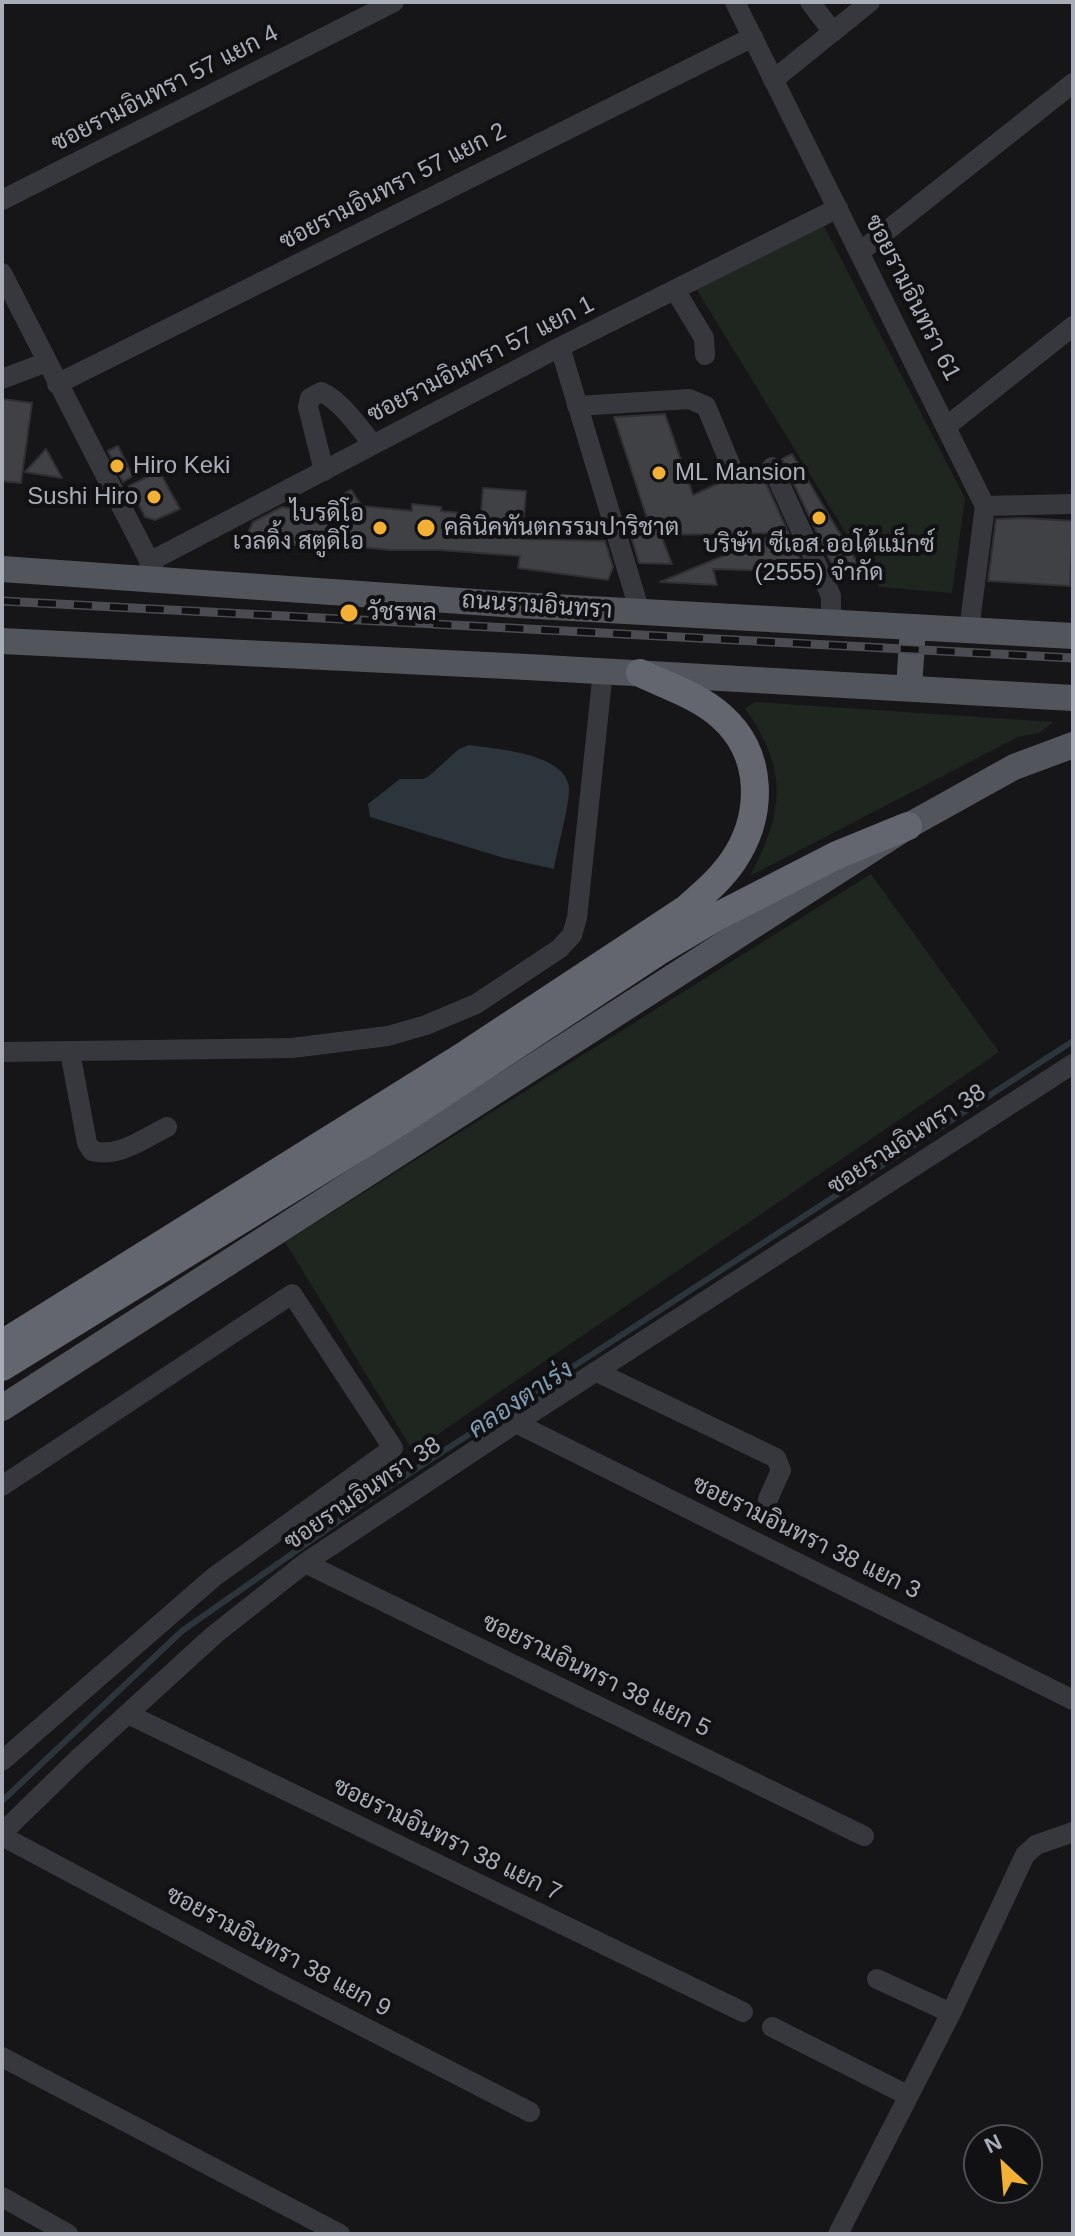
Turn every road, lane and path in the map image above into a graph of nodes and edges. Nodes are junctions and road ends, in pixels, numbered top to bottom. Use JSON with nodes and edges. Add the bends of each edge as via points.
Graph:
{"nodes":[{"id":1,"x":394,"y":2,"type":"edge"},
{"id":2,"x":735,"y":2,"type":"edge"},
{"id":3,"x":810,"y":2,"type":"edge"},
{"id":4,"x":870,"y":2,"type":"edge"},
{"id":5,"x":833,"y":32,"type":"junction"},
{"id":6,"x":753,"y":37,"type":"junction"},
{"id":7,"x":773,"y":80,"type":"junction"},
{"id":8,"x":1073,"y":83,"type":"edge"},
{"id":9,"x":2,"y":200,"type":"edge"},
{"id":10,"x":838,"y":208,"type":"junction"},
{"id":11,"x":860,"y":252,"type":"junction"},
{"id":12,"x":675,"y":290,"type":"junction"},
{"id":13,"x":6,"y":291,"type":"edge"},
{"id":14,"x":1073,"y":326,"type":"edge"},
{"id":15,"x":560,"y":347,"type":"junction"},
{"id":16,"x":705,"y":355,"type":"dead end"},
{"id":17,"x":47,"y":362,"type":"junction"},
{"id":18,"x":2,"y":379,"type":"edge"},
{"id":19,"x":57,"y":384,"type":"junction"},
{"id":20,"x":577,"y":406,"type":"junction"},
{"id":21,"x":947,"y":426,"type":"junction"},
{"id":22,"x":373,"y":444,"type":"junction"},
{"id":23,"x":731,"y":466,"type":"dead end"},
{"id":24,"x":772,"y":467,"type":"dead end"},
{"id":25,"x":324,"y":471,"type":"junction"},
{"id":26,"x":1073,"y":504,"type":"edge"},
{"id":27,"x":985,"y":506,"type":"junction"},
{"id":28,"x":3,"y":569,"type":"edge"},
{"id":29,"x":155,"y":572,"type":"junction"},
{"id":30,"x":640,"y":612,"type":"junction"},
{"id":31,"x":831,"y":622,"type":"junction"},
{"id":32,"x":913,"y":627,"type":"junction"},
{"id":33,"x":969,"y":630,"type":"junction"},
{"id":34,"x":1073,"y":636,"type":"edge"},
{"id":35,"x":2,"y":641,"type":"edge"},
{"id":36,"x":603,"y":671,"type":"junction"},
{"id":37,"x":640,"y":673,"type":"junction"},
{"id":38,"x":909,"y":688,"type":"junction"},
{"id":39,"x":1073,"y":698,"type":"edge"},
{"id":40,"x":1073,"y":745,"type":"edge"},
{"id":41,"x":908,"y":826,"type":"joint"},
{"id":42,"x":2,"y":1052,"type":"edge"},
{"id":43,"x":70,"y":1052,"type":"junction"},
{"id":44,"x":1073,"y":1064,"type":"edge"},
{"id":45,"x":167,"y":1127,"type":"dead end"},
{"id":46,"x":415,"y":1127,"type":"junction"},
{"id":47,"x":2,"y":1344,"type":"edge"},
{"id":48,"x":2,"y":1367,"type":"edge"},
{"id":49,"x":597,"y":1372,"type":"junction"},
{"id":50,"x":2,"y":1408,"type":"edge"},
{"id":51,"x":516,"y":1423,"type":"junction"},
{"id":52,"x":2,"y":1486,"type":"edge"},
{"id":53,"x":768,"y":1499,"type":"dead end"},
{"id":54,"x":305,"y":1563,"type":"junction"},
{"id":55,"x":1073,"y":1700,"type":"edge"},
{"id":56,"x":128,"y":1714,"type":"junction"},
{"id":57,"x":2,"y":1761,"type":"edge"},
{"id":58,"x":1073,"y":1832,"type":"edge"},
{"id":59,"x":2,"y":1834,"type":"edge"},
{"id":60,"x":864,"y":1836,"type":"dead end"},
{"id":61,"x":877,"y":1979,"type":"dead end"},
{"id":62,"x":743,"y":2012,"type":"dead end"},
{"id":63,"x":951,"y":2013,"type":"junction"},
{"id":64,"x":772,"y":2027,"type":"dead end"},
{"id":65,"x":2,"y":2057,"type":"edge"},
{"id":66,"x":907,"y":2095,"type":"junction"},
{"id":67,"x":530,"y":2112,"type":"dead end"},
{"id":68,"x":2,"y":2197,"type":"edge"},
{"id":69,"x":68,"y":2234,"type":"edge"},
{"id":70,"x":340,"y":2234,"type":"edge"},
{"id":71,"x":838,"y":2234,"type":"edge"}],
"edges":[{"from":1,"to":9,"type":"street","name":"ซอยรามอินทรา 57 แยก 4"},
{"from":2,"to":6,"type":"street","name":"ซอยรามอินทรา 61"},
{"from":3,"to":5,"type":"street"},
{"from":4,"to":5,"type":"street"},
{"from":5,"to":7,"type":"street"},
{"from":6,"to":7,"type":"street","name":"ซอยรามอินทรา 61"},
{"from":6,"to":19,"type":"street","name":"ซอยรามอินทรา 57 แยก 2"},
{"from":7,"to":10,"type":"street","name":"ซอยรามอินทรา 61"},
{"from":8,"to":11,"type":"street"},
{"from":10,"to":11,"type":"street","name":"ซอยรามอินทรา 61"},
{"from":10,"to":12,"type":"street","name":"ซอยรามอินทรา 57 แยก 1"},
{"from":11,"to":21,"type":"street","name":"ซอยรามอินทรา 61"},
{"from":12,"to":15,"type":"street","name":"ซอยรามอินทรา 57 แยก 1"},
{"from":12,"to":16,"type":"street","via":[[704,338]]},
{"from":13,"to":17,"type":"street"},
{"from":14,"to":21,"type":"street"},
{"from":15,"to":20,"type":"street"},
{"from":15,"to":22,"type":"street","name":"ซอยรามอินทรา 57 แยก 1"},
{"from":17,"to":18,"type":"street"},
{"from":17,"to":19,"type":"street"},
{"from":19,"to":29,"type":"street"},
{"from":20,"to":23,"type":"street","via":[[689,399],[706,406]]},
{"from":20,"to":30,"type":"street"},
{"from":21,"to":27,"type":"street","name":"ซอยรามอินทรา 61"},
{"from":22,"to":25,"type":"street","name":"ซอยรามอินทรา 57 แยก 1"},
{"from":22,"to":25,"type":"street","via":[[329,396],[321,392],[310,398]]},
{"from":24,"to":31,"type":"street","via":[[831,596]]},
{"from":25,"to":29,"type":"street","name":"ซอยรามอินทรา 57 แยก 1"},
{"from":26,"to":27,"type":"street"},
{"from":27,"to":33,"type":"street"},
{"from":28,"to":29,"type":"main road","name":"ถนนรามอินทรา"},
{"from":29,"to":30,"type":"main road","name":"ถนนรามอินทรา"},
{"from":30,"to":31,"type":"main road","name":"ถนนรามอินทรา"},
{"from":31,"to":32,"type":"main road","name":"ถนนรามอินทรา"},
{"from":32,"to":33,"type":"main road","name":"ถนนรามอินทรา"},
{"from":32,"to":38,"type":"main road"},
{"from":33,"to":34,"type":"main road","name":"ถนนรามอินทรา"},
{"from":35,"to":36,"type":"main road"},
{"from":36,"to":37,"type":"main road"},
{"from":36,"to":43,"type":"street","via":[[577,918],[572,935],[559,949],[476,1004],[388,1036],[292,1048]]},
{"from":37,"to":38,"type":"main road"},
{"from":37,"to":47,"type":"highway","via":[[721,716],[750,756],[755,806],[734,859],[712,886],[686,909],[468,1053]]},
{"from":38,"to":39,"type":"main road"},
{"from":40,"to":41,"type":"main road","via":[[1014,767]]},
{"from":41,"to":46,"type":"highway","via":[[837,855],[659,951]]},
{"from":42,"to":43,"type":"street"},
{"from":43,"to":45,"type":"street","via":[[92,1151],[106,1155],[122,1150]]},
{"from":44,"to":49,"type":"street","name":"ซอยรามอินทรา 38"},
{"from":46,"to":48,"type":"highway"},
{"from":46,"to":50,"type":"main road"},
{"from":49,"to":51,"type":"street","name":"ซอยรามอินทรา 38"},
{"from":49,"to":53,"type":"street","via":[[776,1458],[781,1470]]},
{"from":51,"to":54,"type":"street","name":"ซอยรามอินทรา 38"},
{"from":51,"to":55,"type":"street","name":"ซอยรามอินทรา 38 แยก 3"},
{"from":52,"to":57,"type":"street","via":[[292,1294],[393,1448],[214,1577]]},
{"from":54,"to":56,"type":"street","name":"ซอยรามอินทรา 38","via":[[214,1635]]},
{"from":54,"to":60,"type":"street","name":"ซอยรามอินทรา 38 แยก 5"},
{"from":56,"to":59,"type":"street","name":"ซอยรามอินทรา 38"},
{"from":56,"to":62,"type":"street","name":"ซอยรามอินทรา 38 แยก 7"},
{"from":58,"to":63,"type":"street","via":[[1036,1845],[1025,1855]]},
{"from":59,"to":67,"type":"street","name":"ซอยรามอินทรา 38 แยก 9"},
{"from":61,"to":63,"type":"street"},
{"from":63,"to":66,"type":"street"},
{"from":64,"to":66,"type":"street"},
{"from":65,"to":70,"type":"street"},
{"from":66,"to":71,"type":"street"},
{"from":68,"to":69,"type":"street"}]}
